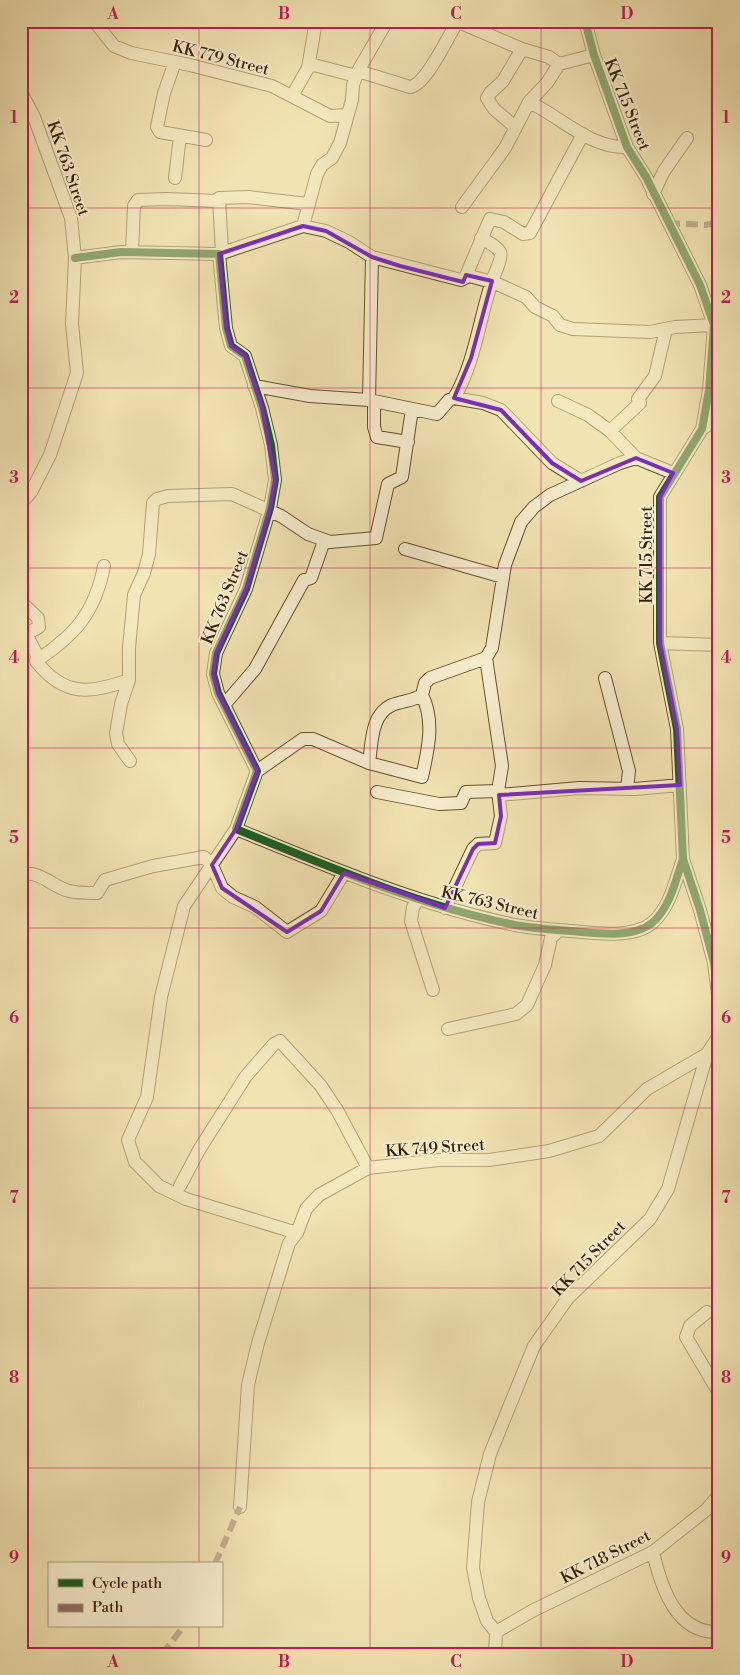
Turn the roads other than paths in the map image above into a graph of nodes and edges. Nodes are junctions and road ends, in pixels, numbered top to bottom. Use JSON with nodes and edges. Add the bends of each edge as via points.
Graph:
{"nodes":[{"id":1,"x":94,"y":21,"type":"edge"},
{"id":2,"x":316,"y":21,"type":"edge"},
{"id":3,"x":387,"y":21,"type":"edge"},
{"id":4,"x":585,"y":21,"type":"edge"},
{"id":5,"x":452,"y":22,"type":"edge"},
{"id":6,"x":522,"y":49,"type":"junction"},
{"id":7,"x":594,"y":55,"type":"junction"},
{"id":8,"x":175,"y":62,"type":"junction"},
{"id":9,"x":559,"y":64,"type":"junction"},
{"id":10,"x":308,"y":67,"type":"junction"},
{"id":11,"x":357,"y":73,"type":"junction"},
{"id":12,"x":21,"y":92,"type":"edge"},
{"id":13,"x":292,"y":96,"type":"junction"},
{"id":14,"x":529,"y":102,"type":"junction"},
{"id":15,"x":347,"y":115,"type":"junction"},
{"id":16,"x":515,"y":127,"type":"junction"},
{"id":17,"x":583,"y":134,"type":"junction"},
{"id":18,"x":180,"y":136,"type":"junction"},
{"id":19,"x":687,"y":138,"type":"dead end"},
{"id":20,"x":206,"y":140,"type":"dead end"},
{"id":21,"x":627,"y":147,"type":"junction"},
{"id":22,"x":175,"y":178,"type":"dead end"},
{"id":23,"x":653,"y":194,"type":"junction"},
{"id":24,"x":219,"y":201,"type":"junction"},
{"id":25,"x":308,"y":204,"type":"junction"},
{"id":26,"x":462,"y":207,"type":"dead end"},
{"id":27,"x":303,"y":226,"type":"junction"},
{"id":28,"x":481,"y":238,"type":"junction"},
{"id":29,"x":132,"y":252,"type":"junction"},
{"id":30,"x":220,"y":254,"type":"junction"},
{"id":31,"x":372,"y":257,"type":"junction"},
{"id":32,"x":75,"y":258,"type":"junction"},
{"id":33,"x":466,"y":275,"type":"junction"},
{"id":34,"x":492,"y":281,"type":"junction"},
{"id":35,"x":714,"y":325,"type":"junction"},
{"id":36,"x":666,"y":329,"type":"junction"},
{"id":37,"x":254,"y":386,"type":"junction"},
{"id":38,"x":454,"y":398,"type":"junction"},
{"id":39,"x":371,"y":401,"type":"junction"},
{"id":40,"x":558,"y":401,"type":"dead end"},
{"id":41,"x":412,"y":409,"type":"junction"},
{"id":42,"x":719,"y":417,"type":"edge"},
{"id":43,"x":702,"y":428,"type":"junction"},
{"id":44,"x":610,"y":431,"type":"junction"},
{"id":45,"x":408,"y":442,"type":"junction"},
{"id":46,"x":636,"y":458,"type":"junction"},
{"id":47,"x":673,"y":473,"type":"junction"},
{"id":48,"x":581,"y":481,"type":"junction"},
{"id":49,"x":21,"y":503,"type":"edge"},
{"id":50,"x":269,"y":512,"type":"junction"},
{"id":51,"x":324,"y":540,"type":"junction"},
{"id":52,"x":406,"y":549,"type":"dead end"},
{"id":53,"x":104,"y":566,"type":"dead end"},
{"id":54,"x":503,"y":577,"type":"junction"},
{"id":55,"x":21,"y":602,"type":"edge"},
{"id":56,"x":660,"y":643,"type":"junction"},
{"id":57,"x":719,"y":644,"type":"edge"},
{"id":58,"x":486,"y":658,"type":"junction"},
{"id":59,"x":36,"y":662,"type":"junction"},
{"id":60,"x":605,"y":678,"type":"dead end"},
{"id":61,"x":129,"y":680,"type":"junction"},
{"id":62,"x":422,"y":695,"type":"junction"},
{"id":63,"x":224,"y":705,"type":"junction"},
{"id":64,"x":130,"y":761,"type":"dead end"},
{"id":65,"x":368,"y":763,"type":"junction"},
{"id":66,"x":257,"y":771,"type":"junction"},
{"id":67,"x":680,"y":785,"type":"junction"},
{"id":68,"x":627,"y":789,"type":"junction"},
{"id":69,"x":377,"y":792,"type":"dead end"},
{"id":70,"x":498,"y":793,"type":"junction"},
{"id":71,"x":236,"y":829,"type":"junction"},
{"id":72,"x":683,"y":859,"type":"junction"},
{"id":73,"x":212,"y":865,"type":"junction"},
{"id":74,"x":344,"y":873,"type":"junction"},
{"id":75,"x":21,"y":875,"type":"edge"},
{"id":76,"x":419,"y":899,"type":"junction"},
{"id":77,"x":445,"y":908,"type":"junction"},
{"id":78,"x":559,"y":930,"type":"junction"},
{"id":79,"x":433,"y":990,"type":"dead end"},
{"id":80,"x":719,"y":1002,"type":"edge"},
{"id":81,"x":719,"y":1022,"type":"edge"},
{"id":82,"x":448,"y":1029,"type":"dead end"},
{"id":83,"x":707,"y":1054,"type":"junction"},
{"id":84,"x":368,"y":1168,"type":"junction"},
{"id":85,"x":180,"y":1186,"type":"dead end"},
{"id":86,"x":297,"y":1233,"type":"junction"},
{"id":87,"x":707,"y":1312,"type":"dead end"},
{"id":88,"x":719,"y":1393,"type":"edge"},
{"id":89,"x":719,"y":1495,"type":"edge"},
{"id":90,"x":240,"y":1507,"type":"dead end"},
{"id":91,"x":653,"y":1552,"type":"junction"},
{"id":92,"x":496,"y":1632,"type":"junction"},
{"id":93,"x":719,"y":1632,"type":"edge"},
{"id":94,"x":495,"y":1654,"type":"edge"}],
"edges":[{"from":1,"to":8,"type":"street","name":"KK 779 Street","via":[[114,46]]},
{"from":2,"to":10,"type":"street"},
{"from":3,"to":11,"type":"street"},
{"from":4,"to":7,"type":"street","name":"KK 715 Street"},
{"from":5,"to":6,"type":"street"},
{"from":5,"to":11,"type":"street","via":[[454,26],[440,51],[415,87]]},
{"from":6,"to":9,"type":"street","via":[[549,57]]},
{"from":6,"to":16,"type":"street","via":[[503,81],[487,98],[494,109]]},
{"from":7,"to":9,"type":"street"},
{"from":7,"to":21,"type":"street","name":"KK 715 Street"},
{"from":8,"to":13,"type":"street","name":"KK 779 Street","via":[[272,86]]},
{"from":8,"to":18,"type":"street","via":[[157,126],[160,132]]},
{"from":9,"to":14,"type":"street"},
{"from":10,"to":11,"type":"street","via":[[314,65]]},
{"from":10,"to":13,"type":"street"},
{"from":11,"to":15,"type":"street"},
{"from":12,"to":32,"type":"street","name":"KK 763 Street","via":[[34,117],[70,218]]},
{"from":13,"to":15,"type":"street","name":"KK 779 Street","via":[[330,116]]},
{"from":14,"to":16,"type":"street"},
{"from":14,"to":17,"type":"street"},
{"from":15,"to":25,"type":"street","via":[[340,142],[332,158],[322,165]]},
{"from":16,"to":26,"type":"street","via":[[505,148]]},
{"from":17,"to":21,"type":"street","via":[[614,148]]},
{"from":17,"to":28,"type":"street","via":[[530,233],[523,234],[494,218],[490,219]]},
{"from":18,"to":20,"type":"street"},
{"from":18,"to":22,"type":"street"},
{"from":19,"to":23,"type":"street","via":[[664,171]]},
{"from":21,"to":23,"type":"street","name":"KK 715 Street"},
{"from":23,"to":35,"type":"street","name":"KK 715 Street","via":[[700,284]]},
{"from":24,"to":25,"type":"street","via":[[223,197],[248,197]]},
{"from":24,"to":29,"type":"street","via":[[138,200],[134,206]]},
{"from":24,"to":30,"type":"street","name":"KK 763 Street"},
{"from":25,"to":27,"type":"street"},
{"from":27,"to":30,"type":"street"},
{"from":27,"to":31,"type":"street","via":[[326,231]]},
{"from":28,"to":33,"type":"street"},
{"from":28,"to":34,"type":"street","via":[[501,252]]},
{"from":29,"to":30,"type":"street"},
{"from":29,"to":32,"type":"street"},
{"from":30,"to":37,"type":"street","name":"KK 763 Street","via":[[226,328],[231,346],[245,356]]},
{"from":31,"to":33,"type":"street","via":[[458,280]]},
{"from":31,"to":39,"type":"street"},
{"from":32,"to":49,"type":"street","name":"KK 763 Street","via":[[72,324],[77,373],[50,455],[31,492]]},
{"from":33,"to":34,"type":"street"},
{"from":34,"to":36,"type":"street","via":[[526,297],[560,325],[573,329],[632,332]]},
{"from":34,"to":38,"type":"street","via":[[471,358]]},
{"from":35,"to":36,"type":"street"},
{"from":35,"to":43,"type":"street","name":"KK 715 Street","via":[[709,390]]},
{"from":36,"to":44,"type":"street","via":[[655,376],[638,399],[640,403]]},
{"from":37,"to":39,"type":"street","via":[[310,396]]},
{"from":37,"to":50,"type":"street","name":"KK 763 Street","via":[[272,446],[274,480]]},
{"from":38,"to":41,"type":"street","via":[[437,414]]},
{"from":38,"to":48,"type":"street","via":[[501,410],[552,462]]},
{"from":39,"to":41,"type":"street"},
{"from":39,"to":45,"type":"street","via":[[377,437]]},
{"from":40,"to":44,"type":"street"},
{"from":41,"to":45,"type":"street"},
{"from":42,"to":43,"type":"street"},
{"from":43,"to":47,"type":"street","name":"KK 715 Street"},
{"from":44,"to":46,"type":"street"},
{"from":45,"to":51,"type":"street","via":[[402,477],[388,484],[376,538]]},
{"from":46,"to":47,"type":"street"},
{"from":46,"to":48,"type":"street"},
{"from":47,"to":56,"type":"street","name":"KK 715 Street","via":[[660,497]]},
{"from":48,"to":54,"type":"street","via":[[539,503],[521,522]]},
{"from":50,"to":51,"type":"street"},
{"from":50,"to":61,"type":"street","via":[[232,494],[157,498],[153,503],[149,554],[134,595]]},
{"from":50,"to":63,"type":"street","name":"KK 763 Street","via":[[246,588],[216,654],[213,674]]},
{"from":51,"to":63,"type":"street","via":[[311,578],[304,580],[254,669]]},
{"from":52,"to":54,"type":"street"},
{"from":53,"to":59,"type":"street","via":[[92,608],[76,628]]},
{"from":54,"to":58,"type":"street","via":[[492,648]]},
{"from":55,"to":59,"type":"street","via":[[38,618],[39,627],[26,634],[37,655]]},
{"from":56,"to":57,"type":"street"},
{"from":56,"to":67,"type":"street","name":"KK 715 Street","via":[[677,729]]},
{"from":58,"to":62,"type":"street","via":[[430,678]]},
{"from":58,"to":70,"type":"street","via":[[502,766]]},
{"from":59,"to":61,"type":"street","via":[[55,682],[76,690],[101,690]]},
{"from":60,"to":68,"type":"street","via":[[629,771]]},
{"from":61,"to":64,"type":"street","via":[[116,733],[118,744]]},
{"from":62,"to":65,"type":"street","via":[[382,710],[377,717]]},
{"from":62,"to":65,"type":"street","via":[[430,726],[422,777]]},
{"from":63,"to":66,"type":"street","name":"KK 763 Street"},
{"from":65,"to":66,"type":"street","via":[[313,739],[303,739]]},
{"from":66,"to":71,"type":"street"},
{"from":67,"to":68,"type":"street"},
{"from":67,"to":72,"type":"street","name":"KK 715 Street"},
{"from":68,"to":70,"type":"street"},
{"from":69,"to":70,"type":"street","via":[[439,804],[461,803],[466,792]]},
{"from":70,"to":77,"type":"street","via":[[501,816],[495,843],[478,844],[473,849]]},
{"from":71,"to":73,"type":"street"},
{"from":71,"to":74,"type":"street","name":"KK 763 Street"},
{"from":72,"to":78,"type":"street","name":"KK 763 Street","via":[[666,904],[652,923],[624,932]]},
{"from":72,"to":80,"type":"street","name":"KK 715 Street","via":[[714,963]]},
{"from":73,"to":74,"type":"street","via":[[222,888],[255,907],[287,932],[321,911]]},
{"from":73,"to":75,"type":"street","via":[[204,857],[153,866],[105,880],[96,893],[70,892],[39,876]]},
{"from":73,"to":86,"type":"street","via":[[184,906],[161,997],[147,1097],[128,1140],[135,1162],[159,1186],[186,1199]]},
{"from":74,"to":76,"type":"street","name":"KK 763 Street"},
{"from":76,"to":77,"type":"street","name":"KK 763 Street"},
{"from":76,"to":79,"type":"street","via":[[413,907],[412,921]]},
{"from":77,"to":78,"type":"street","name":"KK 763 Street","via":[[516,925]]},
{"from":78,"to":82,"type":"street","via":[[551,938],[544,965],[527,1005],[516,1014]]},
{"from":81,"to":83,"type":"street","name":"KK 715 Street","via":[[718,1037]]},
{"from":83,"to":84,"type":"street","name":"KK 749 Street","via":[[647,1090],[599,1136],[549,1151],[489,1160],[439,1160]]},
{"from":83,"to":92,"type":"street","name":"KK 715 Street","via":[[668,1189],[650,1219],[568,1298],[534,1346],[490,1454],[478,1502],[473,1568],[487,1621]]},
{"from":84,"to":85,"type":"street","via":[[338,1110],[280,1041],[246,1076]]},
{"from":84,"to":86,"type":"street","name":"KK 749 Street","via":[[318,1195],[306,1209]]},
{"from":86,"to":90,"type":"street","name":"KK 749 Street","via":[[289,1243],[248,1386]]},
{"from":87,"to":88,"type":"street","via":[[690,1326],[686,1337]]},
{"from":89,"to":91,"type":"street","name":"KK 718 Street","via":[[706,1510]]},
{"from":91,"to":92,"type":"street","name":"KK 718 Street"},
{"from":91,"to":93,"type":"street","via":[[658,1576],[672,1607],[693,1627],[705,1632]]},
{"from":92,"to":94,"type":"street"}]}
